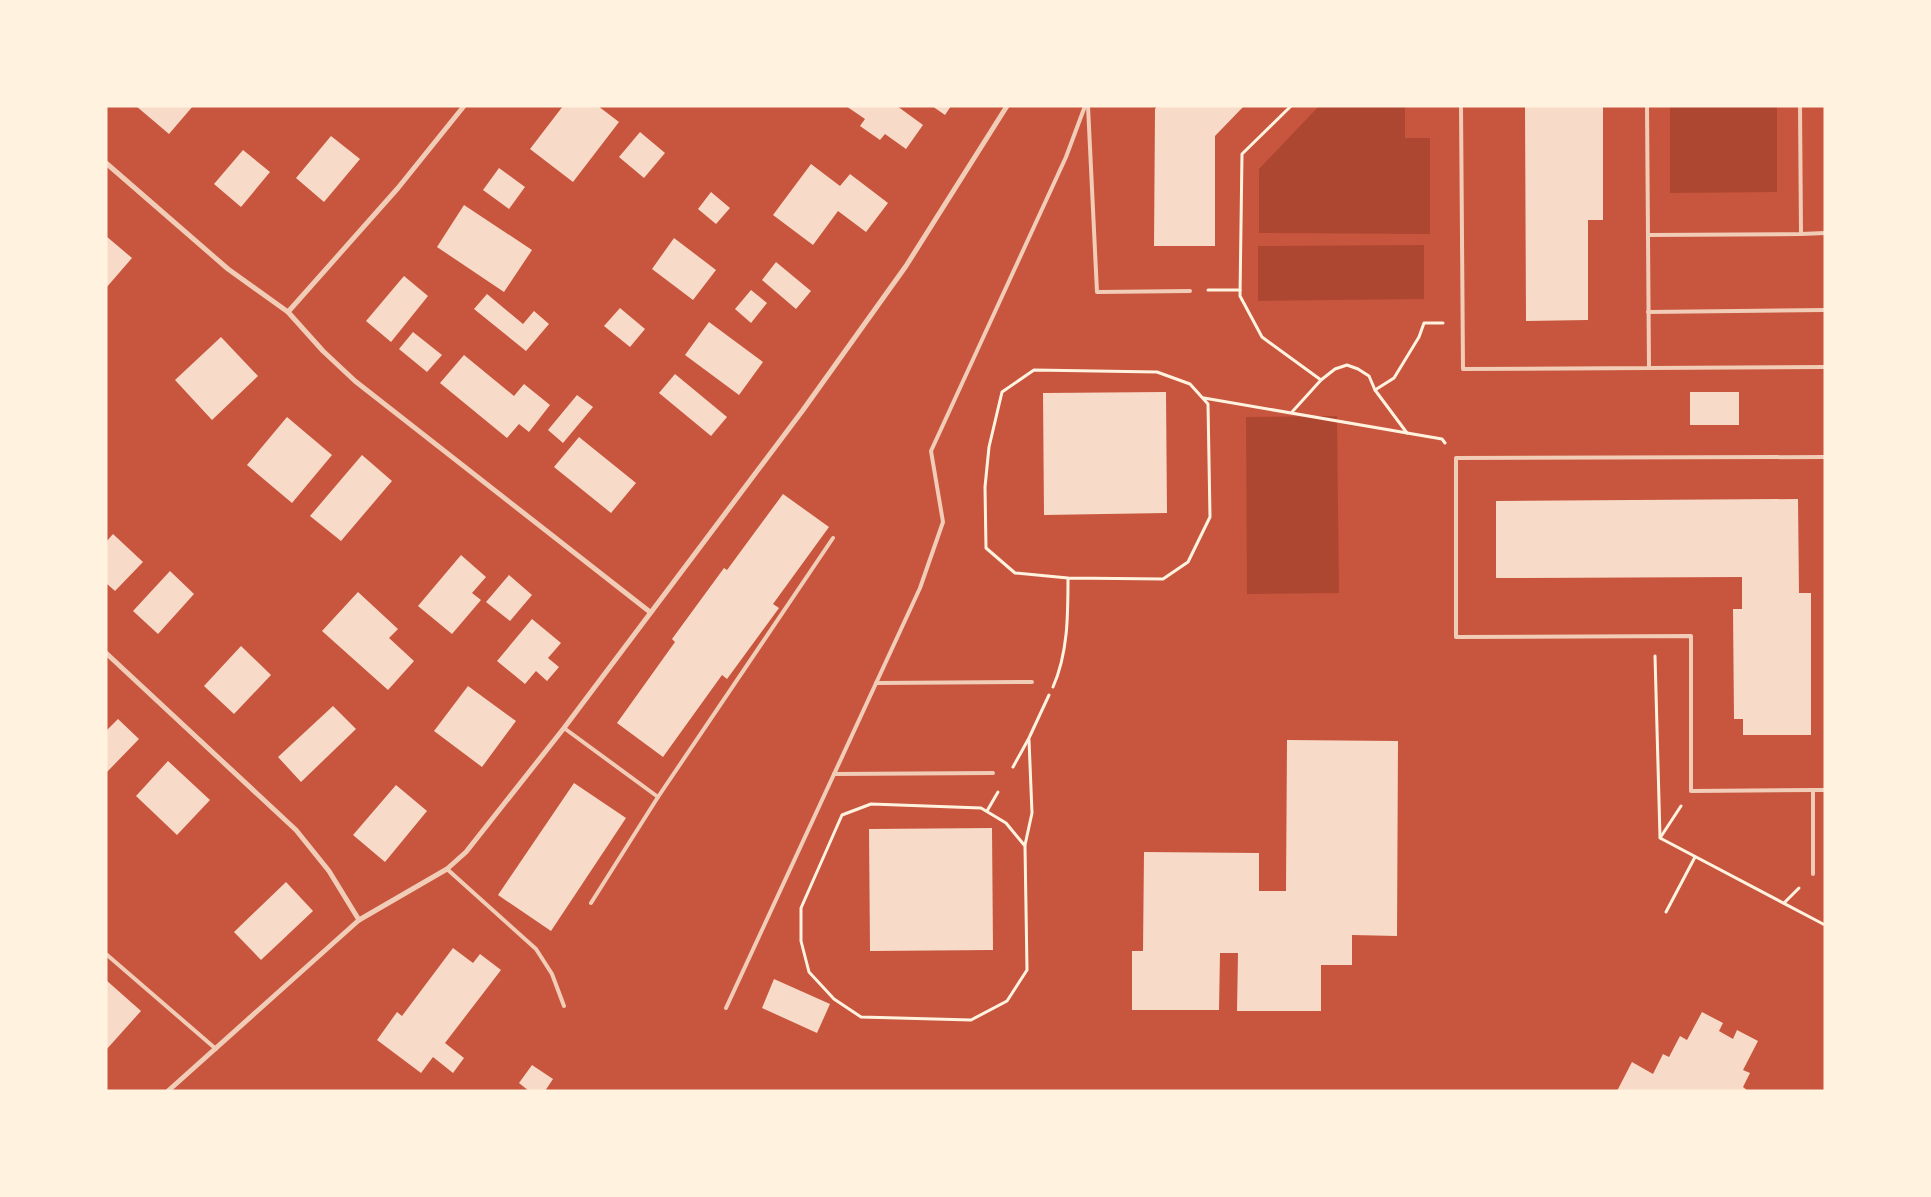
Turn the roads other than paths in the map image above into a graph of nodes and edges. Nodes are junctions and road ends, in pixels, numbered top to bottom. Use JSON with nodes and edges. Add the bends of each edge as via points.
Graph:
{"nodes":[{"id":1,"x":464,"y":106,"type":"edge"},
{"id":2,"x":1006,"y":106,"type":"edge"},
{"id":3,"x":1086,"y":106,"type":"edge"},
{"id":4,"x":1461,"y":106,"type":"edge"},
{"id":5,"x":1647,"y":106,"type":"edge"},
{"id":6,"x":1800,"y":106,"type":"edge"},
{"id":7,"x":106,"y":163,"type":"edge"},
{"id":8,"x":1801,"y":234,"type":"junction"},
{"id":9,"x":1825,"y":234,"type":"edge"},
{"id":10,"x":1648,"y":235,"type":"junction"},
{"id":11,"x":1190,"y":291,"type":"road end"},
{"id":12,"x":1825,"y":310,"type":"edge"},
{"id":13,"x":288,"y":312,"type":"junction"},
{"id":14,"x":1648,"y":312,"type":"junction"},
{"id":15,"x":1825,"y":367,"type":"edge"},
{"id":16,"x":1649,"y":368,"type":"junction"},
{"id":17,"x":1825,"y":457,"type":"edge"},
{"id":18,"x":833,"y":538,"type":"dead end"},
{"id":19,"x":650,"y":612,"type":"junction"},
{"id":20,"x":106,"y":652,"type":"edge"},
{"id":21,"x":1032,"y":682,"type":"dead end"},
{"id":22,"x":876,"y":683,"type":"junction"},
{"id":23,"x":564,"y":728,"type":"junction"},
{"id":24,"x":992,"y":773,"type":"dead end"},
{"id":25,"x":834,"y":774,"type":"junction"},
{"id":26,"x":1813,"y":790,"type":"junction"},
{"id":27,"x":1825,"y":790,"type":"edge"},
{"id":28,"x":658,"y":797,"type":"junction"},
{"id":29,"x":447,"y":869,"type":"junction"},
{"id":30,"x":1813,"y":874,"type":"dead end"},
{"id":31,"x":591,"y":903,"type":"dead end"},
{"id":32,"x":359,"y":920,"type":"junction"},
{"id":33,"x":106,"y":954,"type":"edge"},
{"id":34,"x":564,"y":1006,"type":"dead end"},
{"id":35,"x":726,"y":1008,"type":"dead end"},
{"id":36,"x":216,"y":1049,"type":"junction"},
{"id":37,"x":168,"y":1091,"type":"edge"}],
"edges":[{"from":1,"to":13,"type":"street","via":[[398,188]]},
{"from":2,"to":19,"type":"street","via":[[906,266],[803,410]]},
{"from":3,"to":11,"type":"lane","via":[[1097,292]]},
{"from":3,"to":22,"type":"lane","via":[[931,451],[944,522],[920,588]]},
{"from":4,"to":16,"type":"lane","via":[[1463,369]]},
{"from":5,"to":10,"type":"lane"},
{"from":6,"to":8,"type":"lane"},
{"from":7,"to":13,"type":"street","via":[[228,269]]},
{"from":8,"to":9,"type":"lane"},
{"from":8,"to":10,"type":"lane"},
{"from":10,"to":14,"type":"lane"},
{"from":12,"to":14,"type":"lane"},
{"from":13,"to":19,"type":"street","via":[[323,352],[355,381]]},
{"from":14,"to":16,"type":"lane"},
{"from":15,"to":16,"type":"lane"},
{"from":17,"to":26,"type":"lane","via":[[1456,458],[1456,637],[1691,636],[1691,791]]},
{"from":18,"to":28,"type":"lane"},
{"from":19,"to":23,"type":"street"},
{"from":20,"to":32,"type":"street","via":[[296,830],[329,872]]},
{"from":21,"to":22,"type":"lane"},
{"from":22,"to":25,"type":"lane"},
{"from":23,"to":28,"type":"lane"},
{"from":23,"to":29,"type":"street","via":[[466,852]]},
{"from":24,"to":25,"type":"lane"},
{"from":25,"to":35,"type":"lane"},
{"from":26,"to":27,"type":"lane"},
{"from":26,"to":30,"type":"lane"},
{"from":28,"to":31,"type":"lane"},
{"from":29,"to":32,"type":"street"},
{"from":29,"to":34,"type":"lane","via":[[536,949],[552,974]]},
{"from":32,"to":36,"type":"street"},
{"from":33,"to":36,"type":"lane"},
{"from":36,"to":37,"type":"street"}]}
